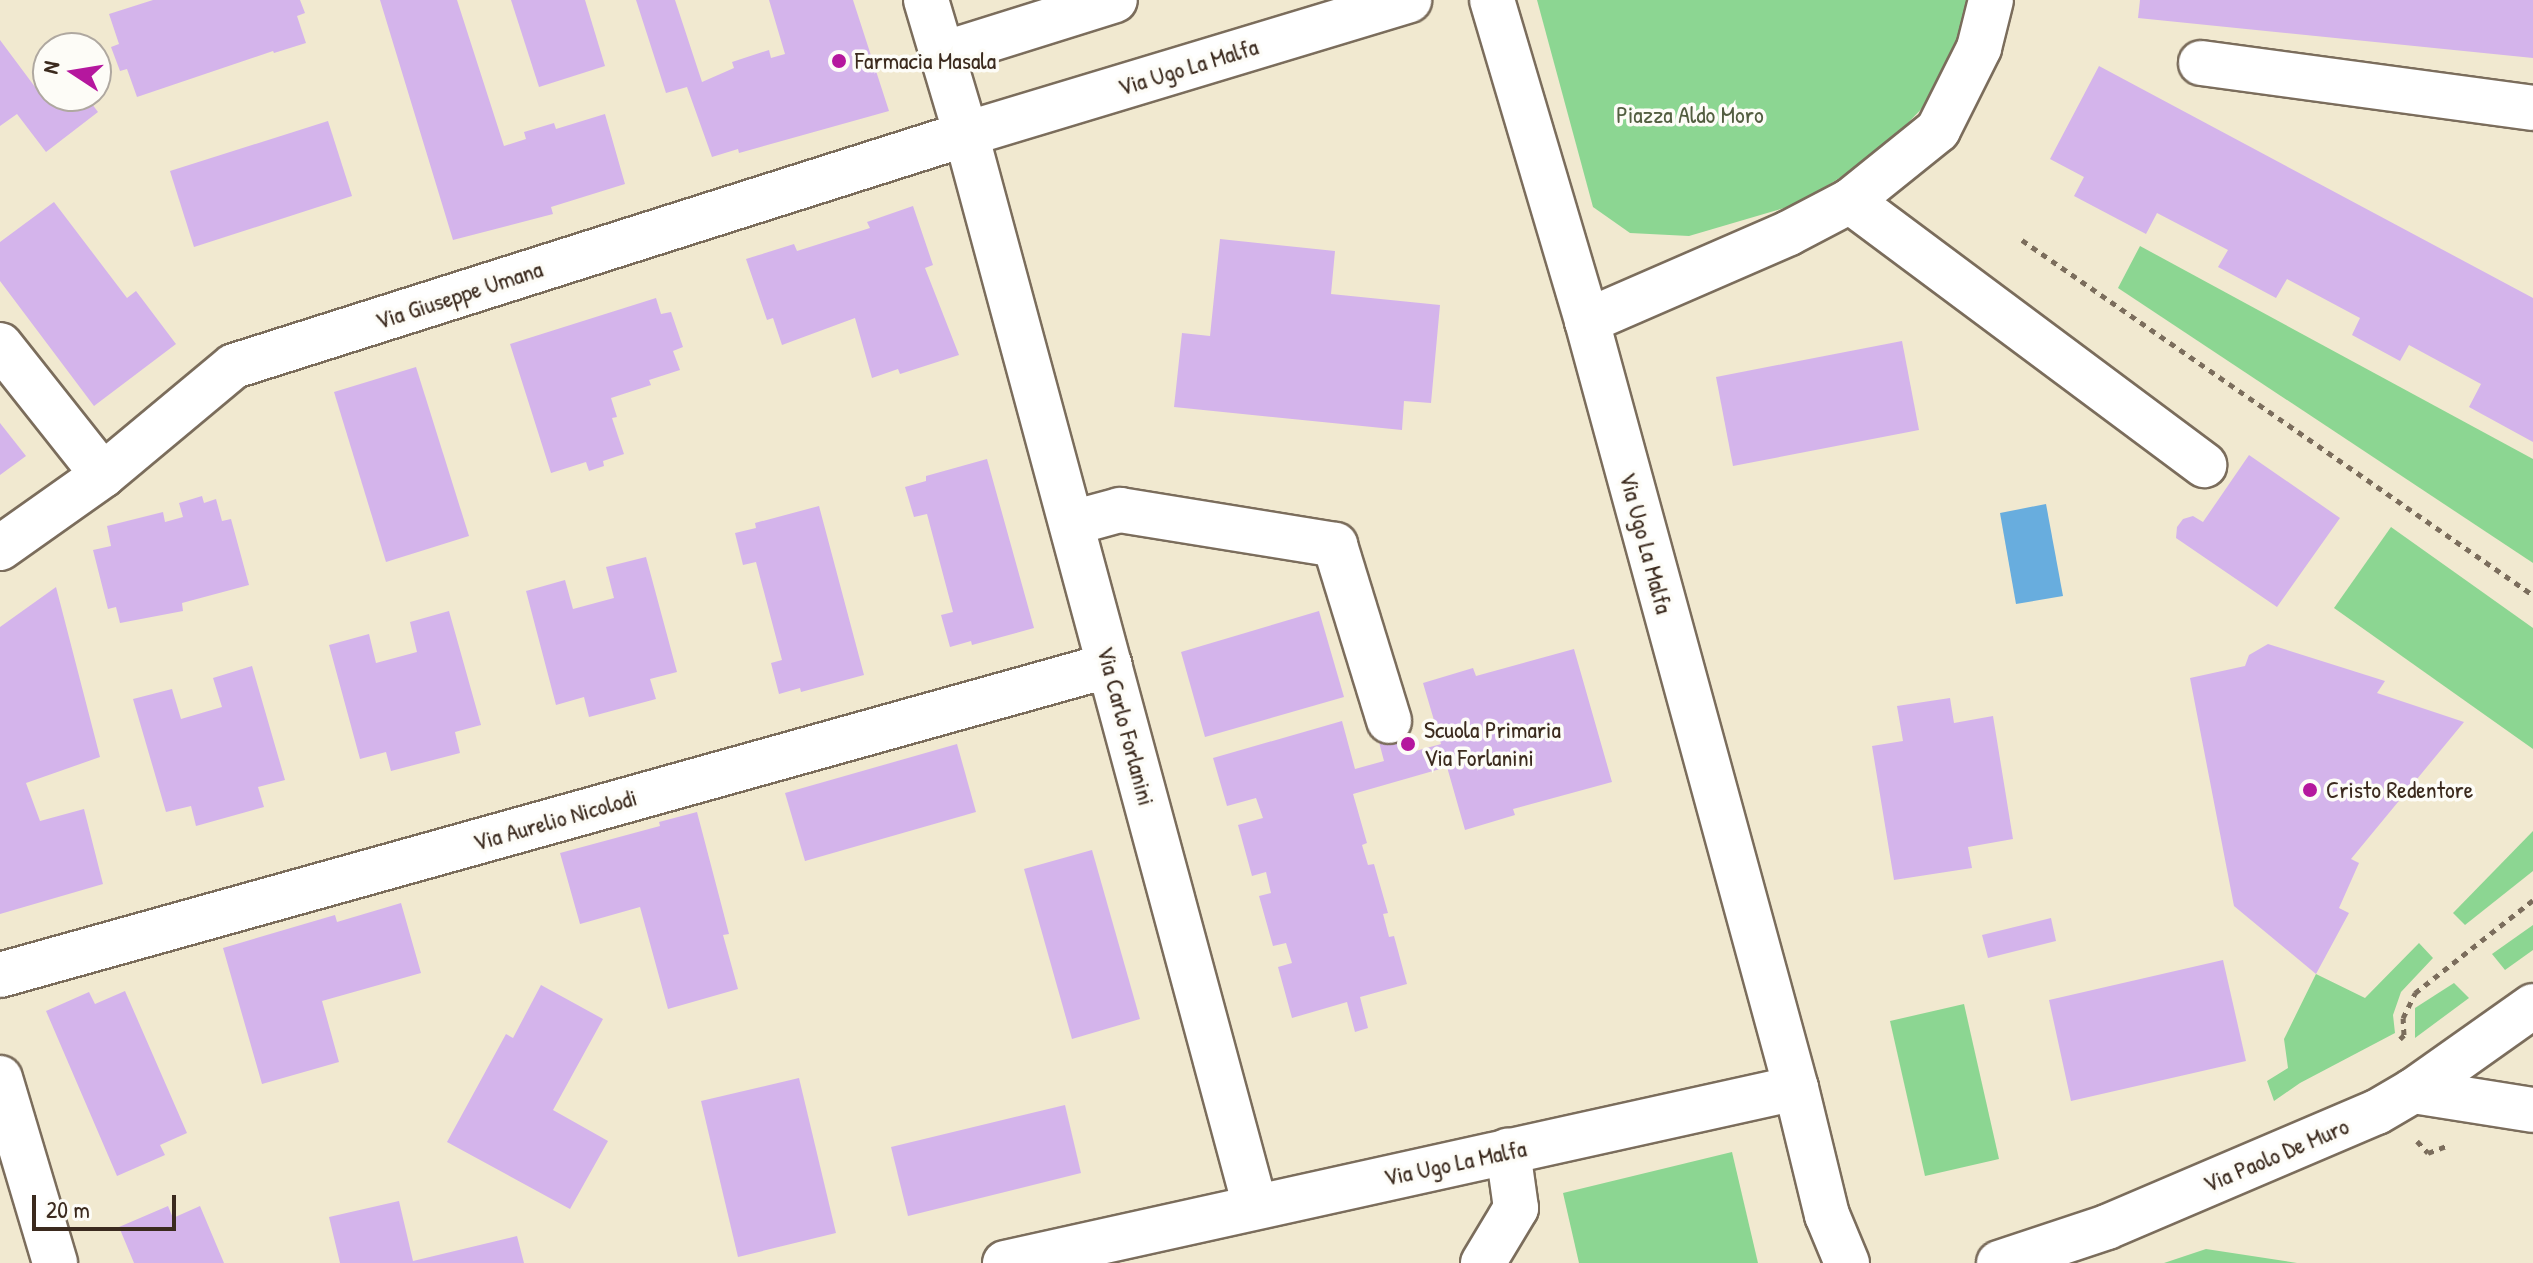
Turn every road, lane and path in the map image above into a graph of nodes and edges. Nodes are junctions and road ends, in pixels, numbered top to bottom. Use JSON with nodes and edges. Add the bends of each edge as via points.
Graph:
{"nodes":[{"id":1,"x":926,"y":0,"type":"edge"},
{"id":2,"x":1115,"y":0,"type":"edge"},
{"id":3,"x":1409,"y":0,"type":"edge"},
{"id":4,"x":1492,"y":0,"type":"edge"},
{"id":5,"x":1991,"y":0,"type":"edge"},
{"id":6,"x":943,"y":54,"type":"junction"},
{"id":7,"x":2201,"y":63,"type":"dead end"},
{"id":8,"x":2533,"y":108,"type":"edge"},
{"id":9,"x":966,"y":134,"type":"junction"},
{"id":10,"x":1850,"y":201,"type":"junction"},
{"id":11,"x":2022,"y":240,"type":"dead end"},
{"id":12,"x":1587,"y":321,"type":"junction"},
{"id":13,"x":0,"y":345,"type":"edge"},
{"id":14,"x":2204,"y":465,"type":"dead end"},
{"id":15,"x":103,"y":475,"type":"junction"},
{"id":16,"x":1072,"y":523,"type":"junction"},
{"id":17,"x":0,"y":548,"type":"edge"},
{"id":18,"x":2533,"y":595,"type":"edge"},
{"id":19,"x":1110,"y":665,"type":"junction"},
{"id":20,"x":1389,"y":721,"type":"dead end"},
{"id":21,"x":2533,"y":900,"type":"edge"},
{"id":22,"x":0,"y":975,"type":"edge"},
{"id":23,"x":2533,"y":1006,"type":"edge"},
{"id":24,"x":2394,"y":1045,"type":"dead end"},
{"id":25,"x":0,"y":1078,"type":"edge"},
{"id":26,"x":1796,"y":1088,"type":"junction"},
{"id":27,"x":2413,"y":1091,"type":"junction"},
{"id":28,"x":2533,"y":1110,"type":"edge"},
{"id":29,"x":1508,"y":1151,"type":"junction"},
{"id":30,"x":1255,"y":1206,"type":"junction"},
{"id":31,"x":55,"y":1263,"type":"edge"},
{"id":32,"x":1005,"y":1263,"type":"edge"},
{"id":33,"x":1483,"y":1263,"type":"edge"},
{"id":34,"x":1847,"y":1263,"type":"edge"},
{"id":35,"x":1999,"y":1263,"type":"edge"}],
"edges":[{"from":1,"to":6,"type":"street","name":"Via Carlo Forlanini"},
{"from":2,"to":6,"type":"street"},
{"from":3,"to":9,"type":"street","name":"Via Ugo La Malfa"},
{"from":4,"to":12,"type":"street","name":"Via Ugo La Malfa"},
{"from":5,"to":10,"type":"street","via":[[1979,48],[1938,130]]},
{"from":6,"to":9,"type":"street","name":"Via Carlo Forlanini"},
{"from":7,"to":8,"type":"street"},
{"from":9,"to":15,"type":"street","name":"Via Giuseppe Umana","via":[[234,366]]},
{"from":9,"to":16,"type":"street","name":"Via Carlo Forlanini"},
{"from":10,"to":12,"type":"street"},
{"from":10,"to":14,"type":"street"},
{"from":11,"to":18,"type":"path"},
{"from":12,"to":26,"type":"street","name":"Via Ugo La Malfa"},
{"from":13,"to":15,"type":"street"},
{"from":15,"to":17,"type":"street","name":"Via Giuseppe Umana"},
{"from":16,"to":19,"type":"street","name":"Via Carlo Forlanini"},
{"from":16,"to":20,"type":"street","via":[[1120,510],[1335,545]]},
{"from":19,"to":22,"type":"street","name":"Via Aurelio Nicolodi"},
{"from":19,"to":30,"type":"street","name":"Via Carlo Forlanini"},
{"from":21,"to":24,"type":"path","via":[[2415,993],[2403,1018],[2404,1035]]},
{"from":23,"to":27,"type":"street","name":"Via Paolo De Muro"},
{"from":25,"to":31,"type":"street"},
{"from":26,"to":29,"type":"street","name":"Via Ugo La Malfa"},
{"from":26,"to":34,"type":"street","name":"Via Ugo La Malfa","via":[[1827,1215]]},
{"from":27,"to":28,"type":"street"},
{"from":27,"to":35,"type":"street","name":"Via Paolo De Muro","via":[[2377,1112],[2107,1227]]},
{"from":29,"to":30,"type":"street","name":"Via Ugo La Malfa"},
{"from":29,"to":33,"type":"street","via":[[1516,1208]]},
{"from":30,"to":32,"type":"street"}]}
